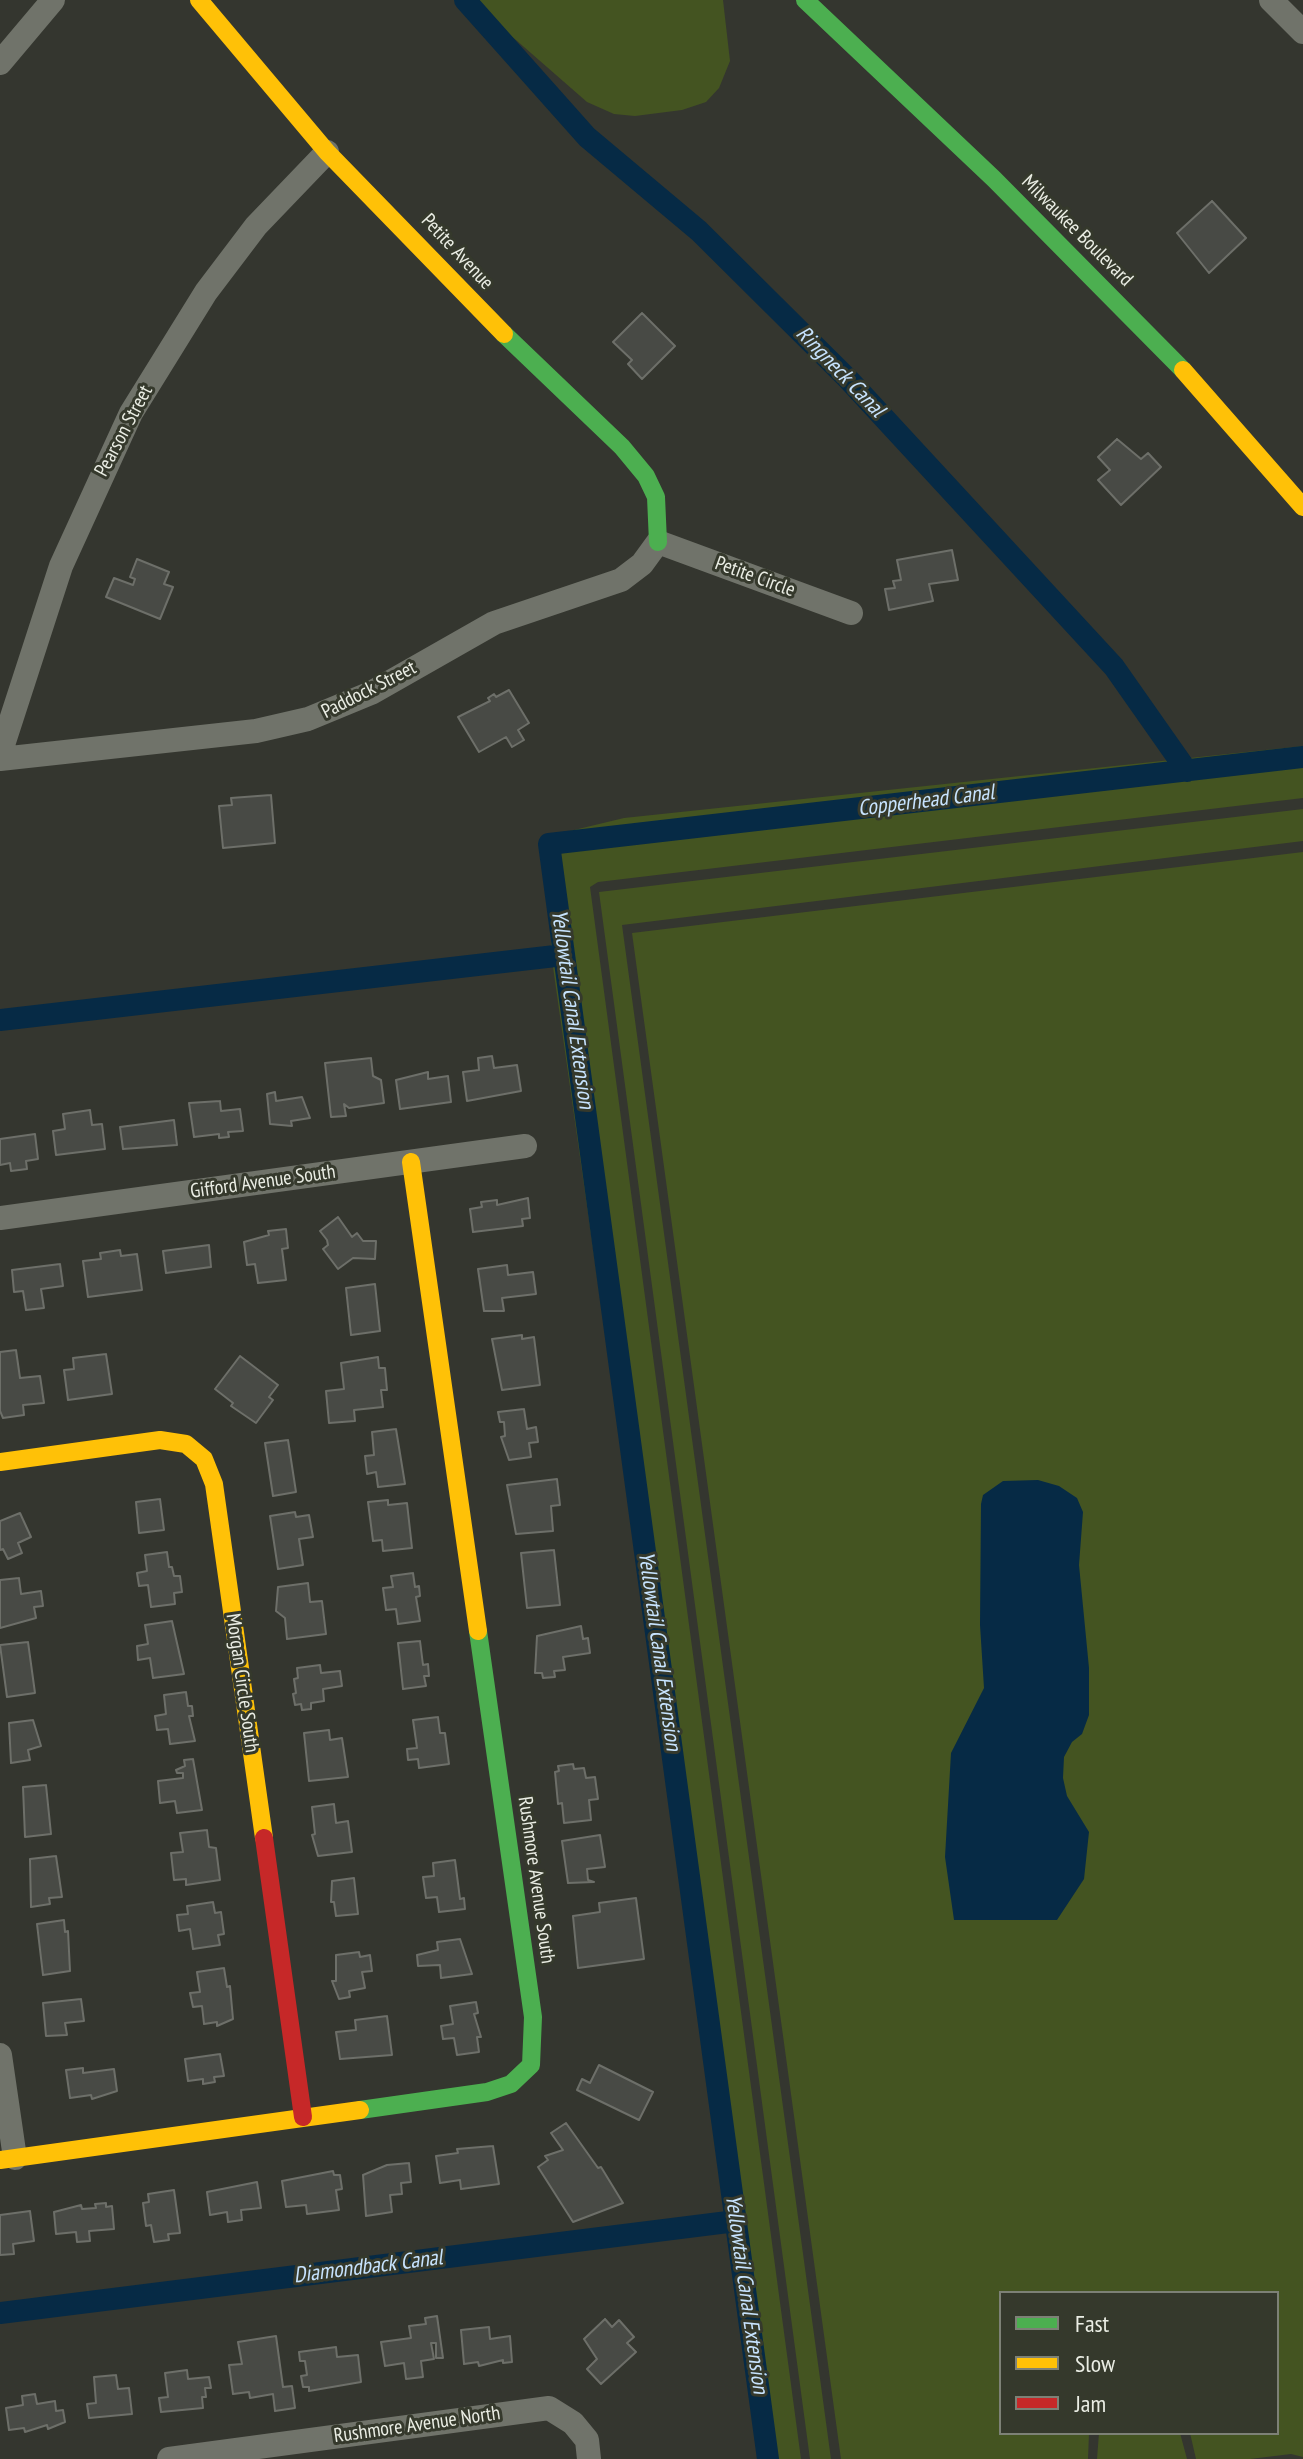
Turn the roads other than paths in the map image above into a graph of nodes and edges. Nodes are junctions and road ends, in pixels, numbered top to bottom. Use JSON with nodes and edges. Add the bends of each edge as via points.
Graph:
{"nodes":[{"id":1,"x":53,"y":0,"type":"edge"},
{"id":2,"x":199,"y":0,"type":"edge"},
{"id":3,"x":805,"y":0,"type":"edge"},
{"id":4,"x":1271,"y":0,"type":"edge"},
{"id":5,"x":1303,"y":32,"type":"edge"},
{"id":6,"x":0,"y":63,"type":"edge"},
{"id":7,"x":327,"y":152,"type":"junction"},
{"id":8,"x":1303,"y":507,"type":"edge"},
{"id":9,"x":658,"y":542,"type":"junction"},
{"id":10,"x":851,"y":613,"type":"dead end"},
{"id":11,"x":0,"y":756,"type":"edge"},
{"id":12,"x":525,"y":1146,"type":"dead end"},
{"id":13,"x":411,"y":1162,"type":"junction"},
{"id":14,"x":0,"y":1218,"type":"edge"},
{"id":15,"x":0,"y":1462,"type":"edge"},
{"id":16,"x":0,"y":2055,"type":"edge"},
{"id":17,"x":303,"y":2117,"type":"junction"},
{"id":18,"x":7,"y":2159,"type":"edge"},
{"id":19,"x":342,"y":2448,"type":"edge"},
{"id":20,"x":169,"y":2459,"type":"edge"},
{"id":21,"x":589,"y":2459,"type":"edge"}],
"edges":[{"from":1,"to":6,"type":"street"},
{"from":2,"to":7,"type":"street","name":"Petite Avenue"},
{"from":3,"to":8,"type":"street","name":"Milwaukee Boulevard","via":[[1164,349]]},
{"from":4,"to":5,"type":"street"},
{"from":7,"to":9,"type":"street","name":"Petite Avenue","via":[[622,447],[656,497]]},
{"from":7,"to":11,"type":"street","name":"Pearson Street","via":[[256,226],[206,292],[131,413],[61,566]]},
{"from":9,"to":10,"type":"street","name":"Petite Circle"},
{"from":9,"to":11,"type":"street","name":"Paddock Street","via":[[621,580],[494,623],[371,693],[308,719],[256,731]]},
{"from":12,"to":13,"type":"street","name":"Gifford Avenue South"},
{"from":13,"to":14,"type":"street","name":"Gifford Avenue South"},
{"from":13,"to":17,"type":"street","name":"Rushmore Avenue South","via":[[533,2017],[531,2065],[511,2084],[487,2092]]},
{"from":15,"to":17,"type":"street","name":"Morgan Circle South","via":[[160,1440],[186,1444],[204,1459],[214,1484]]},
{"from":16,"to":18,"type":"street"},
{"from":17,"to":18,"type":"street","name":"Rushmore Avenue South"},
{"from":19,"to":20,"type":"street","name":"Rushmore Avenue North"},
{"from":19,"to":21,"type":"street","name":"Rushmore Avenue North","via":[[549,2408],[587,2440]]}]}
